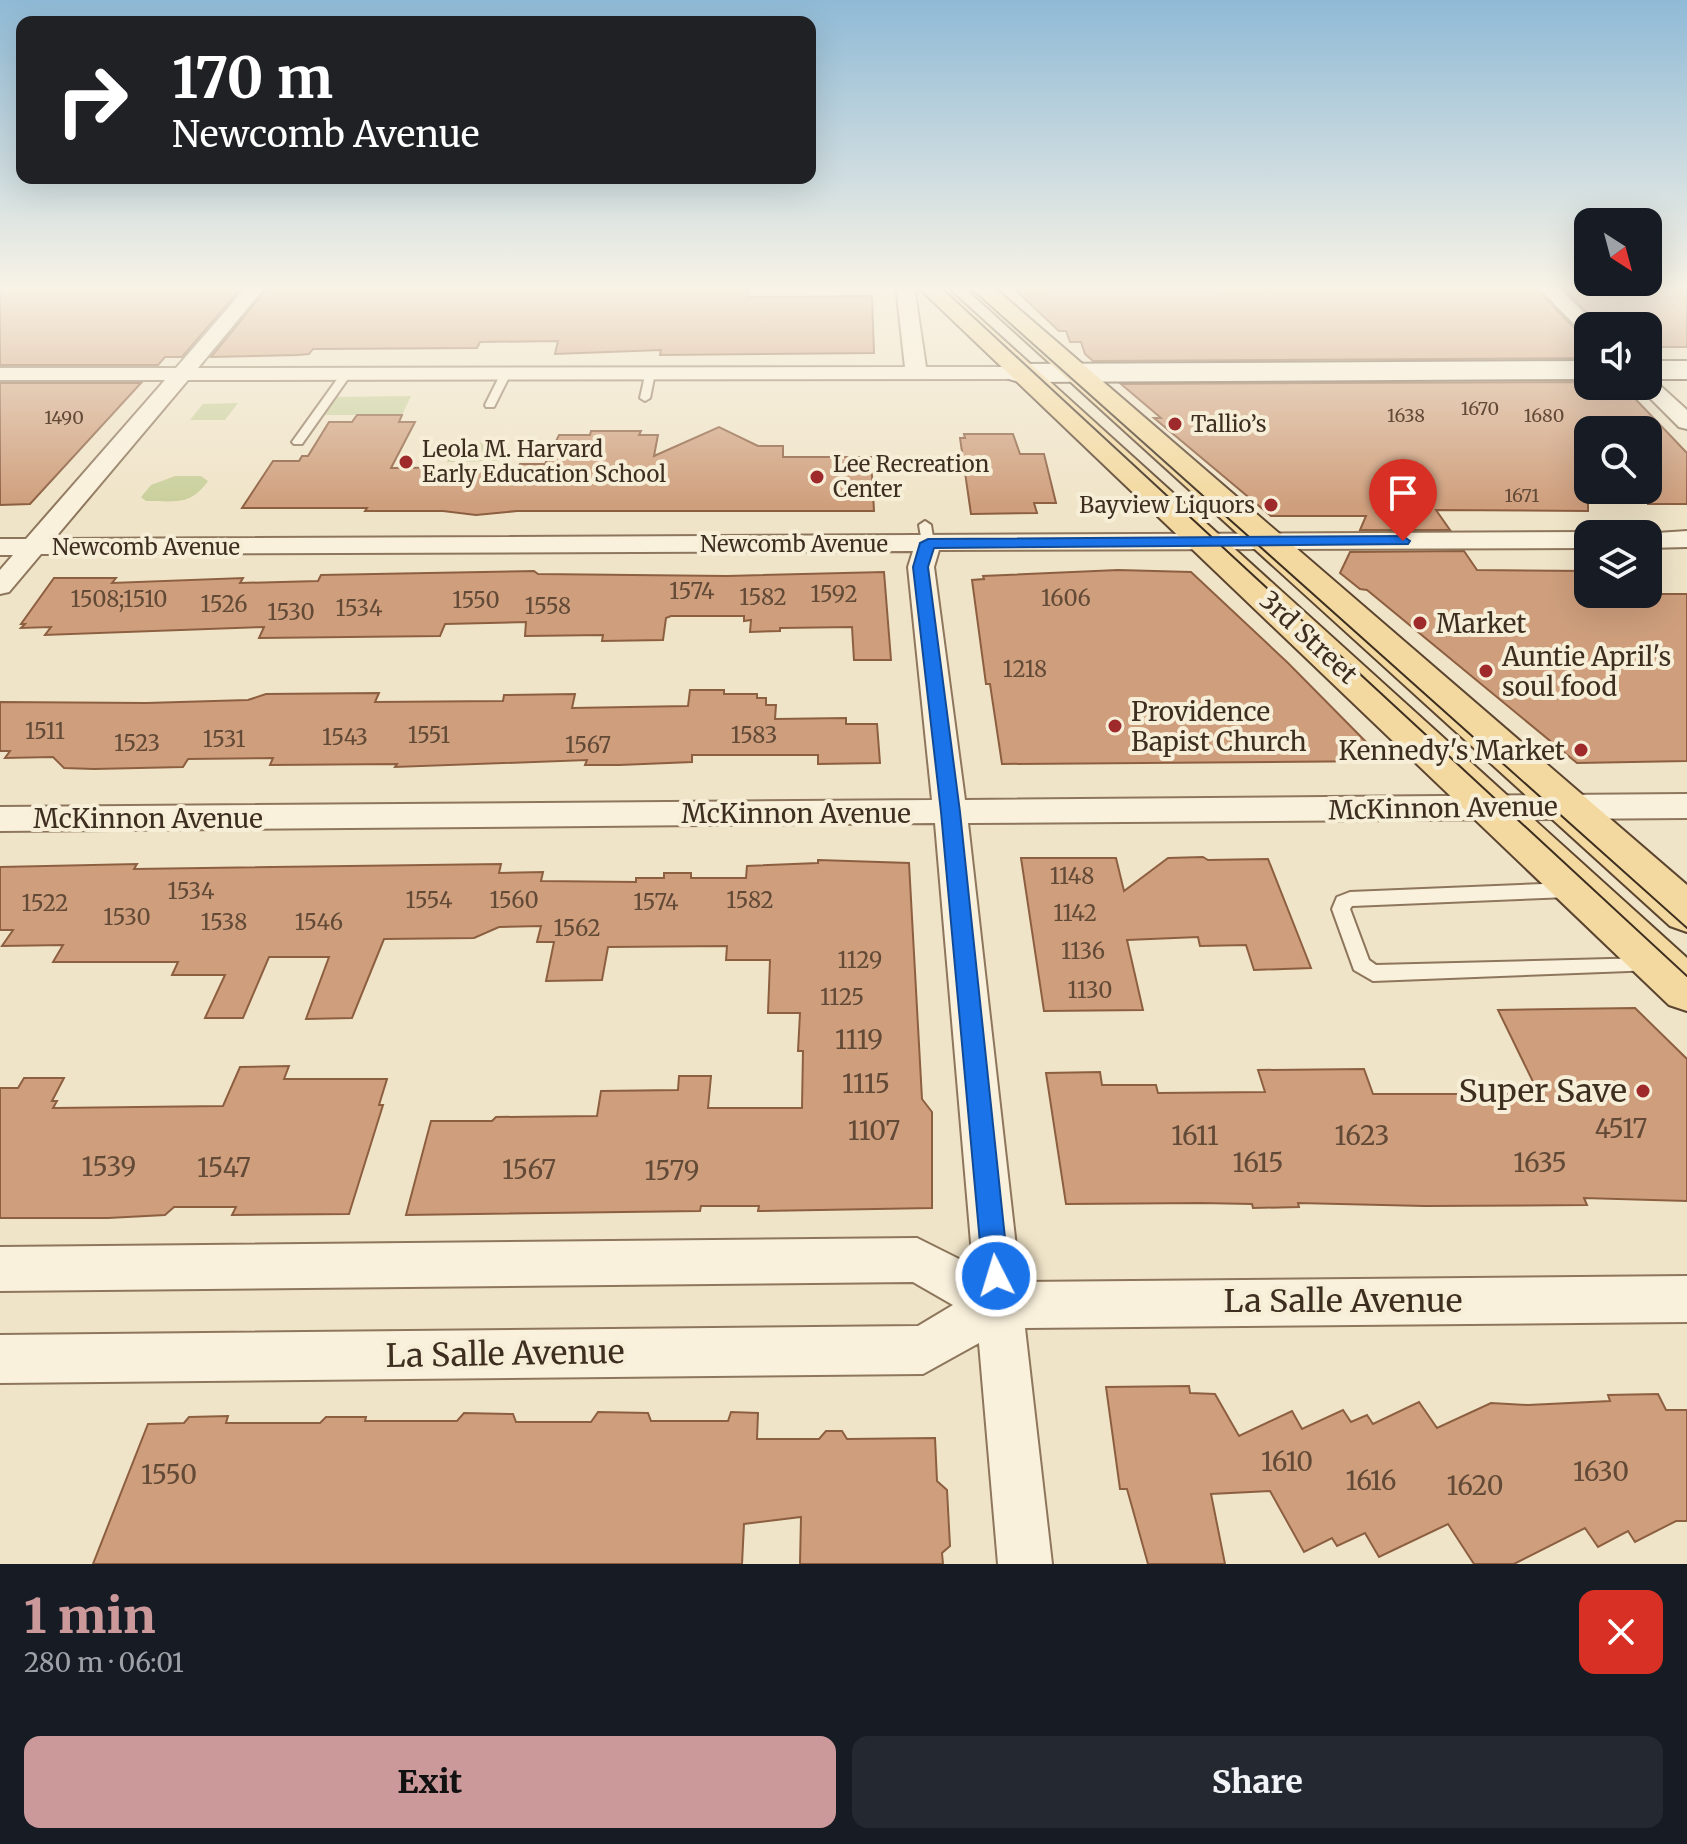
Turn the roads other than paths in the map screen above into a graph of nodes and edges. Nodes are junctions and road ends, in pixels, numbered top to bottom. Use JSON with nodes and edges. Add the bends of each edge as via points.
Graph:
{"nodes":[{"id":1,"x":195,"y":359,"type":"edge"},
{"id":2,"x":914,"y":359,"type":"edge"},
{"id":3,"x":1005,"y":359,"type":"edge"},
{"id":4,"x":1058,"y":359,"type":"edge"},
{"id":5,"x":1574,"y":370,"type":"edge"},
{"id":6,"x":1662,"y":370,"type":"edge"},
{"id":7,"x":1687,"y":370,"type":"edge"},
{"id":8,"x":916,"y":372,"type":"junction"},
{"id":9,"x":347,"y":373,"type":"junction"},
{"id":10,"x":506,"y":373,"type":"junction"},
{"id":11,"x":650,"y":373,"type":"junction"},
{"id":12,"x":1019,"y":373,"type":"junction"},
{"id":13,"x":1073,"y":373,"type":"junction"},
{"id":14,"x":0,"y":374,"type":"edge"},
{"id":15,"x":182,"y":374,"type":"junction"},
{"id":16,"x":645,"y":398,"type":"dead end"},
{"id":17,"x":1662,"y":398,"type":"edge"},
{"id":18,"x":490,"y":405,"type":"dead end"},
{"id":19,"x":1687,"y":422,"type":"edge"},
{"id":20,"x":298,"y":442,"type":"dead end"},
{"id":21,"x":926,"y":534,"type":"junction"},
{"id":22,"x":1687,"y":539,"type":"edge"},
{"id":23,"x":1574,"y":540,"type":"edge"},
{"id":24,"x":1662,"y":540,"type":"edge"},
{"id":25,"x":1205,"y":541,"type":"junction"},
{"id":26,"x":1264,"y":541,"type":"junction"},
{"id":27,"x":0,"y":547,"type":"edge"},
{"id":28,"x":33,"y":547,"type":"junction"},
{"id":29,"x":0,"y":586,"type":"edge"},
{"id":30,"x":1566,"y":806,"type":"junction"},
{"id":31,"x":1687,"y":806,"type":"edge"},
{"id":32,"x":1491,"y":807,"type":"junction"},
{"id":33,"x":950,"y":812,"type":"junction"},
{"id":34,"x":0,"y":819,"type":"edge"},
{"id":35,"x":1579,"y":889,"type":"junction"},
{"id":36,"x":1687,"y":913,"type":"edge"},
{"id":37,"x":1674,"y":977,"type":"edge"},
{"id":38,"x":0,"y":1269,"type":"edge"},
{"id":39,"x":1687,"y":1299,"type":"edge"},
{"id":40,"x":998,"y":1305,"type":"junction"},
{"id":41,"x":0,"y":1359,"type":"edge"},
{"id":42,"x":1025,"y":1564,"type":"edge"}],
"edges":[{"from":1,"to":15,"type":"street"},
{"from":2,"to":8,"type":"street"},
{"from":3,"to":12,"type":"main road","name":"3rd Street"},
{"from":4,"to":13,"type":"main road","name":"3rd Street"},
{"from":5,"to":13,"type":"main road"},
{"from":6,"to":7,"type":"main road"},
{"from":8,"to":11,"type":"street"},
{"from":8,"to":12,"type":"street"},
{"from":9,"to":10,"type":"street"},
{"from":9,"to":15,"type":"street"},
{"from":9,"to":20,"type":"lane"},
{"from":10,"to":11,"type":"street"},
{"from":10,"to":18,"type":"lane"},
{"from":11,"to":16,"type":"lane"},
{"from":12,"to":13,"type":"main road"},
{"from":12,"to":25,"type":"main road","name":"3rd Street"},
{"from":13,"to":26,"type":"main road","name":"3rd Street"},
{"from":14,"to":15,"type":"street"},
{"from":15,"to":28,"type":"street"},
{"from":17,"to":19,"type":"street"},
{"from":21,"to":25,"type":"street","name":"Newcomb Avenue"},
{"from":21,"to":28,"type":"street","name":"Newcomb Avenue"},
{"from":21,"to":33,"type":"street","via":[[921,567]]},
{"from":22,"to":24,"type":"street"},
{"from":23,"to":26,"type":"street","name":"Newcomb Avenue"},
{"from":25,"to":26,"type":"street","name":"Newcomb Avenue"},
{"from":25,"to":32,"type":"main road","name":"3rd Street"},
{"from":26,"to":30,"type":"main road","name":"3rd Street"},
{"from":27,"to":28,"type":"street","name":"Newcomb Avenue"},
{"from":28,"to":29,"type":"street"},
{"from":30,"to":31,"type":"street","name":"McKinnon Avenue"},
{"from":30,"to":32,"type":"street","name":"McKinnon Avenue"},
{"from":30,"to":36,"type":"main road","name":"3rd Street"},
{"from":32,"to":33,"type":"street","name":"McKinnon Avenue"},
{"from":32,"to":35,"type":"main road","name":"3rd Street"},
{"from":33,"to":34,"type":"street","name":"McKinnon Avenue"},
{"from":33,"to":40,"type":"street"},
{"from":35,"to":37,"type":"main road","name":"3rd Street"},
{"from":35,"to":37,"type":"lane","via":[[1350,899],[1341,909],[1361,965],[1373,973]]},
{"from":38,"to":40,"type":"street","name":"La Salle Avenue","via":[[917,1260]]},
{"from":39,"to":40,"type":"street","name":"La Salle Avenue"},
{"from":40,"to":41,"type":"street","name":"La Salle Avenue","via":[[923,1350]]},
{"from":40,"to":42,"type":"street"}]}
